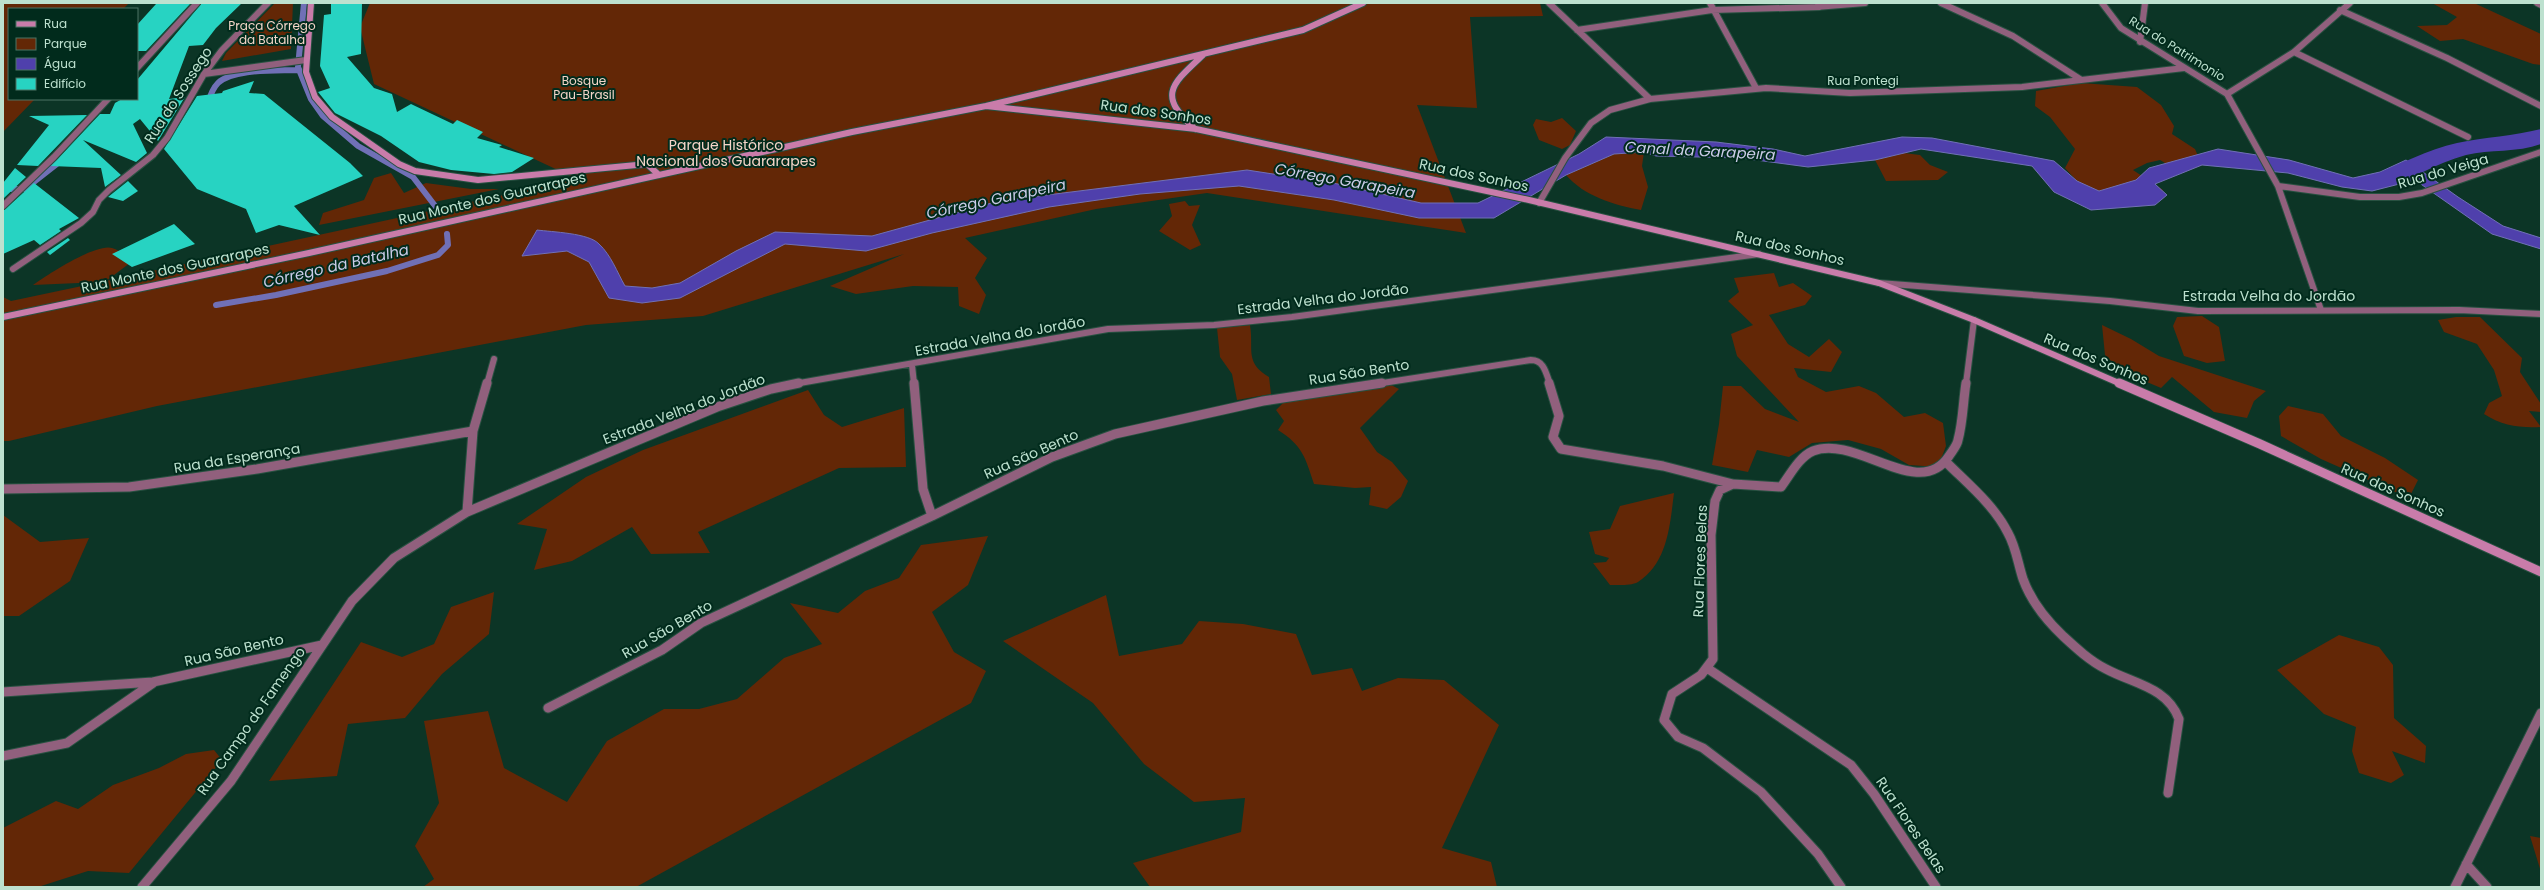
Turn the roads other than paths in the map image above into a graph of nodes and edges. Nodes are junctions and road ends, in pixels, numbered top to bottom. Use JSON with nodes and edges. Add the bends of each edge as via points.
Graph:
{"nodes":[{"id":1,"x":198,"y":3,"type":"edge"},
{"id":2,"x":268,"y":3,"type":"edge"},
{"id":3,"x":310,"y":3,"type":"edge"},
{"id":4,"x":1363,"y":3,"type":"edge"},
{"id":5,"x":1549,"y":3,"type":"edge"},
{"id":6,"x":1807,"y":3,"type":"edge"},
{"id":7,"x":1865,"y":3,"type":"edge"},
{"id":8,"x":1941,"y":3,"type":"edge"},
{"id":9,"x":2102,"y":3,"type":"edge"},
{"id":10,"x":2145,"y":3,"type":"edge"},
{"id":11,"x":2350,"y":3,"type":"edge"},
{"id":12,"x":2537,"y":3,"type":"edge"},
{"id":13,"x":2541,"y":5,"type":"edge"},
{"id":14,"x":1711,"y":6,"type":"edge"},
{"id":15,"x":1820,"y":7,"type":"junction"},
{"id":16,"x":2340,"y":10,"type":"junction"},
{"id":17,"x":1577,"y":30,"type":"junction"},
{"id":18,"x":2140,"y":42,"type":"junction"},
{"id":19,"x":2294,"y":52,"type":"junction"},
{"id":20,"x":1204,"y":54,"type":"junction"},
{"id":21,"x":306,"y":60,"type":"junction"},
{"id":22,"x":138,"y":67,"type":"edge"},
{"id":23,"x":2184,"y":68,"type":"junction"},
{"id":24,"x":204,"y":74,"type":"junction"},
{"id":25,"x":2080,"y":78,"type":"junction"},
{"id":26,"x":1756,"y":88,"type":"junction"},
{"id":27,"x":2227,"y":94,"type":"junction"},
{"id":28,"x":1650,"y":99,"type":"junction"},
{"id":29,"x":107,"y":100,"type":"edge"},
{"id":30,"x":986,"y":106,"type":"junction"},
{"id":31,"x":2541,"y":106,"type":"edge"},
{"id":32,"x":1196,"y":129,"type":"junction"},
{"id":33,"x":2468,"y":137,"type":"dead end"},
{"id":34,"x":2541,"y":152,"type":"edge"},
{"id":35,"x":2534,"y":156,"type":"junction"},
{"id":36,"x":2541,"y":159,"type":"edge"},
{"id":37,"x":659,"y":175,"type":"junction"},
{"id":38,"x":2278,"y":186,"type":"junction"},
{"id":39,"x":1539,"y":203,"type":"junction"},
{"id":40,"x":3,"y":206,"type":"edge"},
{"id":41,"x":1760,"y":254,"type":"junction"},
{"id":42,"x":12,"y":269,"type":"dead end"},
{"id":43,"x":1879,"y":283,"type":"junction"},
{"id":44,"x":2321,"y":310,"type":"junction"},
{"id":45,"x":2541,"y":314,"type":"edge"},
{"id":46,"x":3,"y":317,"type":"edge"},
{"id":47,"x":1974,"y":320,"type":"junction"},
{"id":48,"x":494,"y":359,"type":"dead end"},
{"id":49,"x":912,"y":365,"type":"junction"},
{"id":50,"x":473,"y":431,"type":"junction"},
{"id":51,"x":1946,"y":462,"type":"junction"},
{"id":52,"x":1733,"y":484,"type":"junction"},
{"id":53,"x":3,"y":490,"type":"edge"},
{"id":54,"x":467,"y":512,"type":"junction"},
{"id":55,"x":932,"y":516,"type":"junction"},
{"id":56,"x":2541,"y":572,"type":"edge"},
{"id":57,"x":322,"y":645,"type":"junction"},
{"id":58,"x":1707,"y":668,"type":"junction"},
{"id":59,"x":153,"y":682,"type":"junction"},
{"id":60,"x":3,"y":692,"type":"edge"},
{"id":61,"x":548,"y":708,"type":"dead end"},
{"id":62,"x":2541,"y":712,"type":"edge"},
{"id":63,"x":3,"y":756,"type":"edge"},
{"id":64,"x":2168,"y":793,"type":"dead end"},
{"id":65,"x":2466,"y":864,"type":"junction"},
{"id":66,"x":142,"y":887,"type":"edge"},
{"id":67,"x":1841,"y":887,"type":"edge"},
{"id":68,"x":1936,"y":887,"type":"edge"},
{"id":69,"x":2455,"y":887,"type":"edge"},
{"id":70,"x":2487,"y":887,"type":"edge"}],
"edges":[{"from":1,"to":22,"type":"street"},
{"from":2,"to":24,"type":"street","name":"Rua do Sossego","via":[[222,50]]},
{"from":3,"to":21,"type":"main road"},
{"from":4,"to":20,"type":"main road","name":"Rua Monte dos Guararapes","via":[[1303,30]]},
{"from":5,"to":17,"type":"street"},
{"from":6,"to":15,"type":"street"},
{"from":7,"to":15,"type":"street"},
{"from":8,"to":25,"type":"street","via":[[2025,44]]},
{"from":9,"to":18,"type":"street","name":"Rua do Patrimonio","via":[[2121,28]]},
{"from":10,"to":18,"type":"street"},
{"from":11,"to":16,"type":"street"},
{"from":12,"to":13,"type":"street"},
{"from":14,"to":15,"type":"street"},
{"from":14,"to":17,"type":"street"},
{"from":14,"to":26,"type":"street"},
{"from":16,"to":19,"type":"street"},
{"from":16,"to":31,"type":"street","via":[[2447,58]]},
{"from":17,"to":28,"type":"street"},
{"from":18,"to":23,"type":"street","name":"Rua do Patrimonio"},
{"from":19,"to":27,"type":"street"},
{"from":19,"to":33,"type":"street"},
{"from":20,"to":30,"type":"main road","name":"Rua Monte dos Guararapes"},
{"from":20,"to":32,"type":"main road","via":[[1177,79],[1171,95],[1174,110]]},
{"from":21,"to":24,"type":"street"},
{"from":21,"to":37,"type":"main road","via":[[306,72],[315,97],[332,117],[398,164],[415,171],[478,180],[648,164]]},
{"from":23,"to":25,"type":"street","name":"Rua Pontegi"},
{"from":23,"to":27,"type":"street","name":"Rua do Patrimonio"},
{"from":24,"to":42,"type":"street","name":"Rua do Sossego","via":[[170,134],[153,155],[109,190],[99,200],[93,212],[81,223]]},
{"from":25,"to":26,"type":"street","name":"Rua Pontegi","via":[[2022,87],[1884,92]]},
{"from":26,"to":28,"type":"street","name":"Rua Pontegi"},
{"from":27,"to":38,"type":"street"},
{"from":28,"to":39,"type":"street","name":"Rua Pontegi","via":[[1610,110],[1592,123],[1564,158]]},
{"from":29,"to":40,"type":"street"},
{"from":30,"to":32,"type":"main road","name":"Rua dos Sonhos"},
{"from":30,"to":37,"type":"main road","name":"Rua Monte dos Guararapes"},
{"from":32,"to":39,"type":"main road","name":"Rua dos Sonhos"},
{"from":34,"to":35,"type":"street","name":"Rua do Veiga"},
{"from":35,"to":36,"type":"street"},
{"from":35,"to":38,"type":"street","name":"Rua do Veiga","via":[[2422,193],[2399,198],[2360,197]]},
{"from":37,"to":46,"type":"main road","name":"Rua Monte dos Guararapes","via":[[309,253]]},
{"from":38,"to":44,"type":"street"},
{"from":39,"to":41,"type":"main road","name":"Rua dos Sonhos"},
{"from":41,"to":43,"type":"main road","name":"Rua dos Sonhos"},
{"from":41,"to":49,"type":"street","name":"Estrada Velha do Jordão","via":[[1292,318],[1214,325],[1108,329]]},
{"from":43,"to":44,"type":"street","name":"Estrada Velha do Jordão","via":[[2102,300],[2198,311]]},
{"from":43,"to":47,"type":"main road","name":"Rua dos Sonhos"},
{"from":44,"to":45,"type":"street","name":"Estrada Velha do Jordão","via":[[2459,310]]},
{"from":47,"to":51,"type":"street","via":[[1958,442]]},
{"from":47,"to":56,"type":"main road","name":"Rua dos Sonhos","via":[[2260,444]]},
{"from":48,"to":50,"type":"street"},
{"from":49,"to":54,"type":"street","name":"Estrada Velha do Jordão","via":[[824,377],[770,389],[709,410]]},
{"from":49,"to":55,"type":"street","via":[[923,489]]},
{"from":50,"to":53,"type":"street","name":"Rua da Esperança","via":[[257,469],[129,487]]},
{"from":50,"to":54,"type":"street"},
{"from":51,"to":52,"type":"street","via":[[1916,474],[1850,450],[1823,448],[1801,458],[1781,487]]},
{"from":51,"to":64,"type":"street","via":[[2007,530],[2018,554],[2026,588],[2048,621],[2095,662],[2161,694],[2176,708],[2179,719]]},
{"from":52,"to":55,"type":"street","name":"Rua São Bento","via":[[1663,466],[1562,449],[1554,443],[1553,437],[1559,416],[1557,404],[1543,365],[1531,360],[1263,401],[1115,434],[1052,457]]},
{"from":52,"to":58,"type":"street","name":"Rua Flores Belas","via":[[1720,490],[1713,512],[1711,584],[1714,643],[1713,659]]},
{"from":54,"to":57,"type":"street","name":"Estrada Velha do Jordão","via":[[394,558],[352,601]]},
{"from":55,"to":61,"type":"street","name":"Rua São Bento","via":[[701,623],[662,650]]},
{"from":57,"to":59,"type":"street","name":"Rua São Bento"},
{"from":57,"to":66,"type":"street","name":"Rua Campo do Famengo","via":[[231,780]]},
{"from":58,"to":67,"type":"street","name":"Rua Flores Belas","via":[[1699,678],[1672,694],[1664,720],[1678,737],[1703,748],[1760,792],[1818,854]]},
{"from":58,"to":68,"type":"street","name":"Rua Flores Belas","via":[[1850,765],[1874,794]]},
{"from":59,"to":60,"type":"street","name":"Rua São Bento"},
{"from":59,"to":63,"type":"street","name":"Rua São Bento","via":[[87,732],[67,742]]},
{"from":62,"to":65,"type":"street"},
{"from":65,"to":69,"type":"street"},
{"from":65,"to":70,"type":"street"}]}
